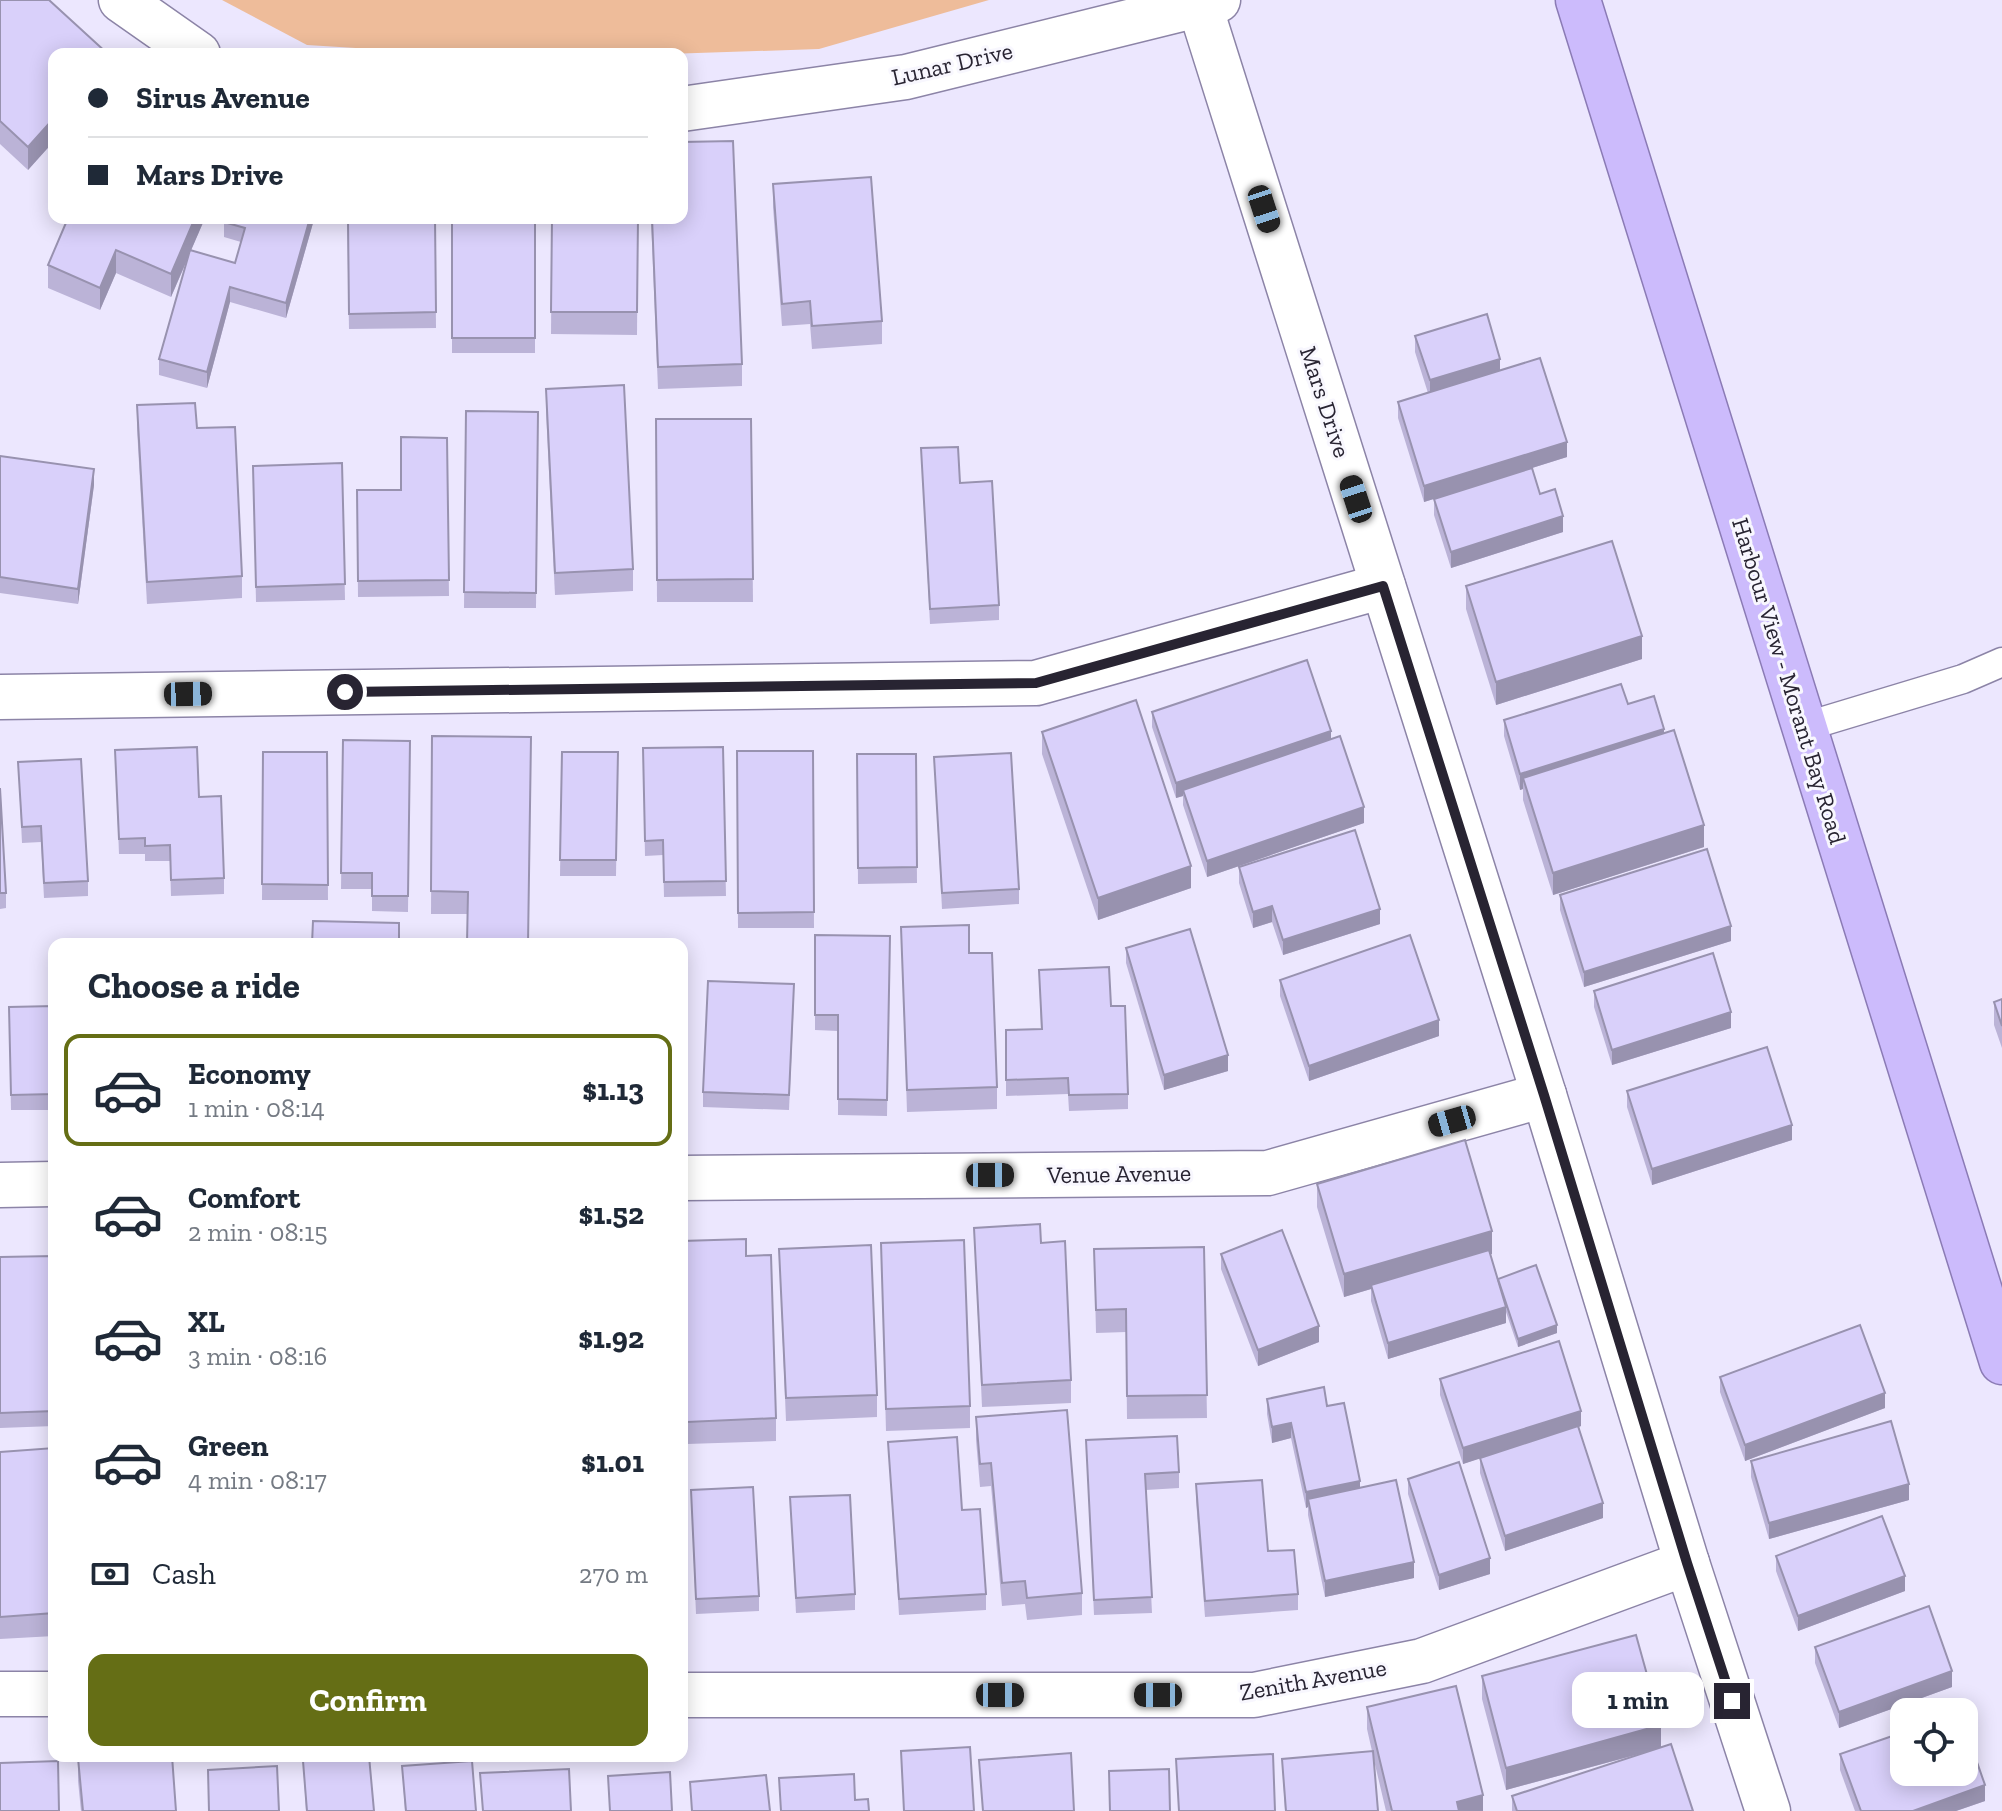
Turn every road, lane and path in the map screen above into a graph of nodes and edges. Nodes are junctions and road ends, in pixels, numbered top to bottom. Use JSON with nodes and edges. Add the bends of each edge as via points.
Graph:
{"nodes":[{"id":1,"x":121,"y":0,"type":"edge"},
{"id":2,"x":1578,"y":0,"type":"edge"},
{"id":3,"x":1205,"y":2,"type":"edge"},
{"id":4,"x":189,"y":48,"type":"edge"},
{"id":5,"x":688,"y":108,"type":"edge"},
{"id":6,"x":1383,"y":586,"type":"junction"},
{"id":7,"x":2002,"y":662,"type":"edge"},
{"id":8,"x":0,"y":697,"type":"edge"},
{"id":9,"x":1804,"y":727,"type":"junction"},
{"id":10,"x":1544,"y":1095,"type":"junction"},
{"id":11,"x":688,"y":1178,"type":"edge"},
{"id":12,"x":48,"y":1184,"type":"edge"},
{"id":13,"x":0,"y":1185,"type":"edge"},
{"id":14,"x":2002,"y":1362,"type":"edge"},
{"id":15,"x":1687,"y":1563,"type":"junction"},
{"id":16,"x":0,"y":1694,"type":"edge"},
{"id":17,"x":48,"y":1694,"type":"edge"},
{"id":18,"x":688,"y":1695,"type":"edge"},
{"id":19,"x":1768,"y":1811,"type":"edge"}],
"edges":[{"from":1,"to":4,"type":"street"},
{"from":2,"to":9,"type":"highway","name":"Harbour View - Morant Bay Road"},
{"from":3,"to":5,"type":"street","name":"Lunar Drive","via":[[906,77]]},
{"from":3,"to":6,"type":"street","name":"Mars Drive"},
{"from":6,"to":8,"type":"street","via":[[1036,683]]},
{"from":6,"to":10,"type":"street","name":"Mars Drive"},
{"from":7,"to":9,"type":"lane"},
{"from":9,"to":14,"type":"highway","name":"Harbour View - Morant Bay Road"},
{"from":10,"to":11,"type":"street","name":"Venue Avenue","via":[[1268,1173]]},
{"from":10,"to":15,"type":"street","name":"Mars Drive"},
{"from":12,"to":13,"type":"street"},
{"from":15,"to":18,"type":"street","name":"Zenith Avenue","via":[[1422,1661],[1254,1695]]},
{"from":15,"to":19,"type":"street","name":"Mars Drive"},
{"from":16,"to":17,"type":"street"}]}
